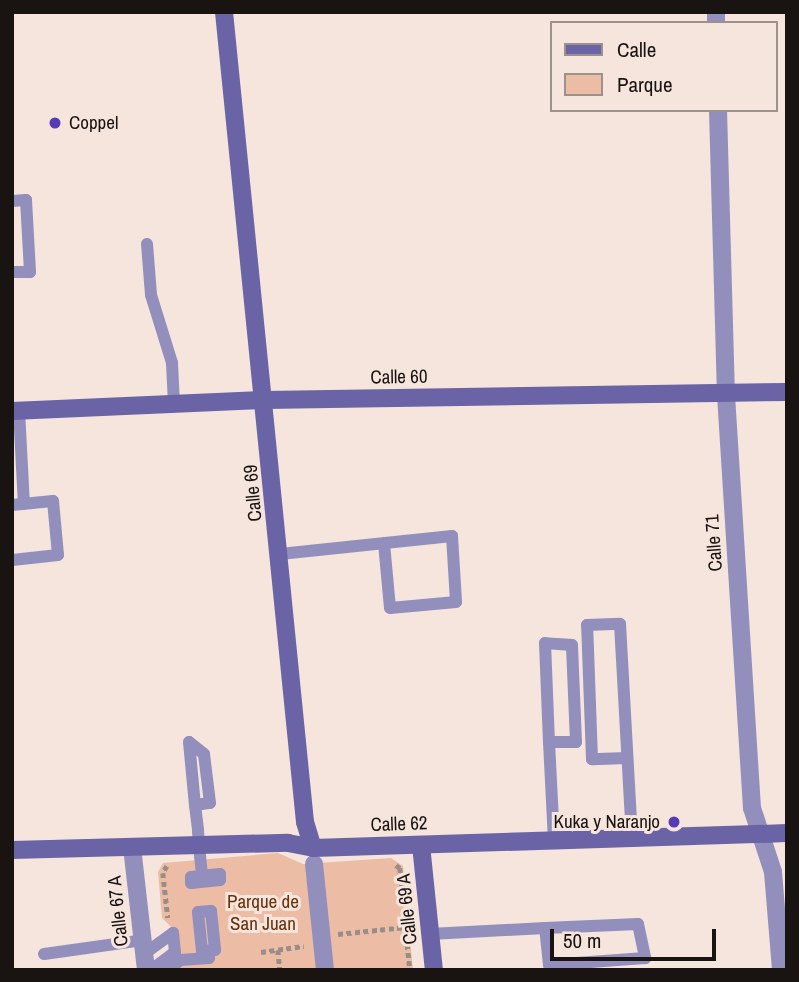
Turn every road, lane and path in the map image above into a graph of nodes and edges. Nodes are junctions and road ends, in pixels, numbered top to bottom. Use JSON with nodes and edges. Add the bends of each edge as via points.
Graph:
{"nodes":[{"id":1,"x":223,"y":12,"type":"edge"},
{"id":2,"x":718,"y":112,"type":"edge"},
{"id":3,"x":12,"y":201,"type":"edge"},
{"id":4,"x":146,"y":244,"type":"dead end"},
{"id":5,"x":12,"y":272,"type":"edge"},
{"id":6,"x":787,"y":392,"type":"edge"},
{"id":7,"x":726,"y":395,"type":"junction"},
{"id":8,"x":265,"y":400,"type":"junction"},
{"id":9,"x":174,"y":404,"type":"junction"},
{"id":10,"x":16,"y":410,"type":"edge"},
{"id":11,"x":18,"y":505,"type":"edge"},
{"id":12,"x":384,"y":543,"type":"junction"},
{"id":13,"x":280,"y":554,"type":"junction"},
{"id":14,"x":12,"y":560,"type":"edge"},
{"id":15,"x":549,"y":742,"type":"junction"},
{"id":16,"x":627,"y":758,"type":"junction"},
{"id":17,"x":195,"y":805,"type":"dead end"},
{"id":18,"x":761,"y":833,"type":"junction"},
{"id":19,"x":787,"y":833,"type":"edge"},
{"id":20,"x":632,"y":839,"type":"junction"},
{"id":21,"x":554,"y":841,"type":"junction"},
{"id":22,"x":422,"y":845,"type":"junction"},
{"id":23,"x":132,"y":847,"type":"junction"},
{"id":24,"x":12,"y":850,"type":"edge"},
{"id":25,"x":314,"y":856,"type":"junction"},
{"id":26,"x":390,"y":861,"type":"dead end"},
{"id":27,"x":201,"y":862,"type":"junction"},
{"id":28,"x":174,"y":924,"type":"dead end"},
{"id":29,"x":406,"y":928,"type":"junction"},
{"id":30,"x":545,"y":928,"type":"junction"},
{"id":31,"x":430,"y":934,"type":"junction"},
{"id":32,"x":322,"y":940,"type":"junction"},
{"id":33,"x":278,"y":949,"type":"junction"},
{"id":34,"x":208,"y":951,"type":"dead end"},
{"id":35,"x":261,"y":952,"type":"dead end"},
{"id":36,"x":44,"y":954,"type":"dead end"},
{"id":37,"x":146,"y":959,"type":"edge"},
{"id":38,"x":169,"y":970,"type":"edge"},
{"id":39,"x":280,"y":970,"type":"edge"},
{"id":40,"x":325,"y":970,"type":"edge"},
{"id":41,"x":410,"y":970,"type":"edge"},
{"id":42,"x":434,"y":970,"type":"edge"},
{"id":43,"x":780,"y":970,"type":"edge"}],
"edges":[{"from":1,"to":8,"type":"main road","name":"Calle 69"},
{"from":2,"to":7,"type":"street","name":"Calle 71"},
{"from":3,"to":5,"type":"lane","via":[[26,200],[30,272]]},
{"from":4,"to":9,"type":"lane","via":[[151,295],[172,363]]},
{"from":6,"to":7,"type":"main road","name":"Calle 60"},
{"from":7,"to":8,"type":"main road","name":"Calle 60"},
{"from":7,"to":18,"type":"street","name":"Calle 71","via":[[752,808]]},
{"from":8,"to":9,"type":"main road","name":"Calle 60"},
{"from":8,"to":13,"type":"main road","name":"Calle 69"},
{"from":9,"to":10,"type":"main road","name":"Calle 60"},
{"from":10,"to":11,"type":"lane"},
{"from":11,"to":14,"type":"lane","via":[[53,501],[58,555]]},
{"from":12,"to":12,"type":"lane","via":[[452,536],[456,602],[390,608]]},
{"from":12,"to":13,"type":"lane"},
{"from":13,"to":25,"type":"main road","name":"Calle 69","via":[[305,822]]},
{"from":15,"to":15,"type":"lane","via":[[545,643],[572,646],[576,742]]},
{"from":15,"to":21,"type":"lane"},
{"from":16,"to":16,"type":"lane","via":[[620,624],[587,625],[592,759]]},
{"from":16,"to":20,"type":"lane"},
{"from":17,"to":27,"type":"lane"},
{"from":18,"to":19,"type":"main road","name":"Calle 62"},
{"from":18,"to":20,"type":"main road","name":"Calle 62"},
{"from":18,"to":43,"type":"street","name":"Calle 71","via":[[773,872]]},
{"from":20,"to":21,"type":"main road","name":"Calle 62"},
{"from":21,"to":22,"type":"main road","name":"Calle 62"},
{"from":22,"to":25,"type":"main road","name":"Calle 62"},
{"from":22,"to":31,"type":"main road","name":"Calle 69 A"},
{"from":23,"to":24,"type":"main road","name":"Calle 62"},
{"from":23,"to":27,"type":"main road","name":"Calle 62"},
{"from":23,"to":37,"type":"street","name":"Calle 67 A"},
{"from":25,"to":27,"type":"main road","name":"Calle 62","via":[[288,843]]},
{"from":25,"to":32,"type":"street","name":"Calle 69"},
{"from":26,"to":29,"type":"path","via":[[400,868]]},
{"from":27,"to":28,"type":"path","via":[[166,866],[167,917]]},
{"from":29,"to":32,"type":"path"},
{"from":29,"to":41,"type":"path"},
{"from":30,"to":30,"type":"lane","via":[[549,965],[645,958],[638,924]]},
{"from":30,"to":31,"type":"lane"},
{"from":31,"to":42,"type":"main road","name":"Calle 69 A"},
{"from":32,"to":33,"type":"path"},
{"from":32,"to":40,"type":"street","name":"Calle 69"},
{"from":33,"to":35,"type":"path"},
{"from":33,"to":39,"type":"path"},
{"from":34,"to":38,"type":"lane","via":[[209,958],[180,960]]},
{"from":36,"to":37,"type":"lane"}]}
